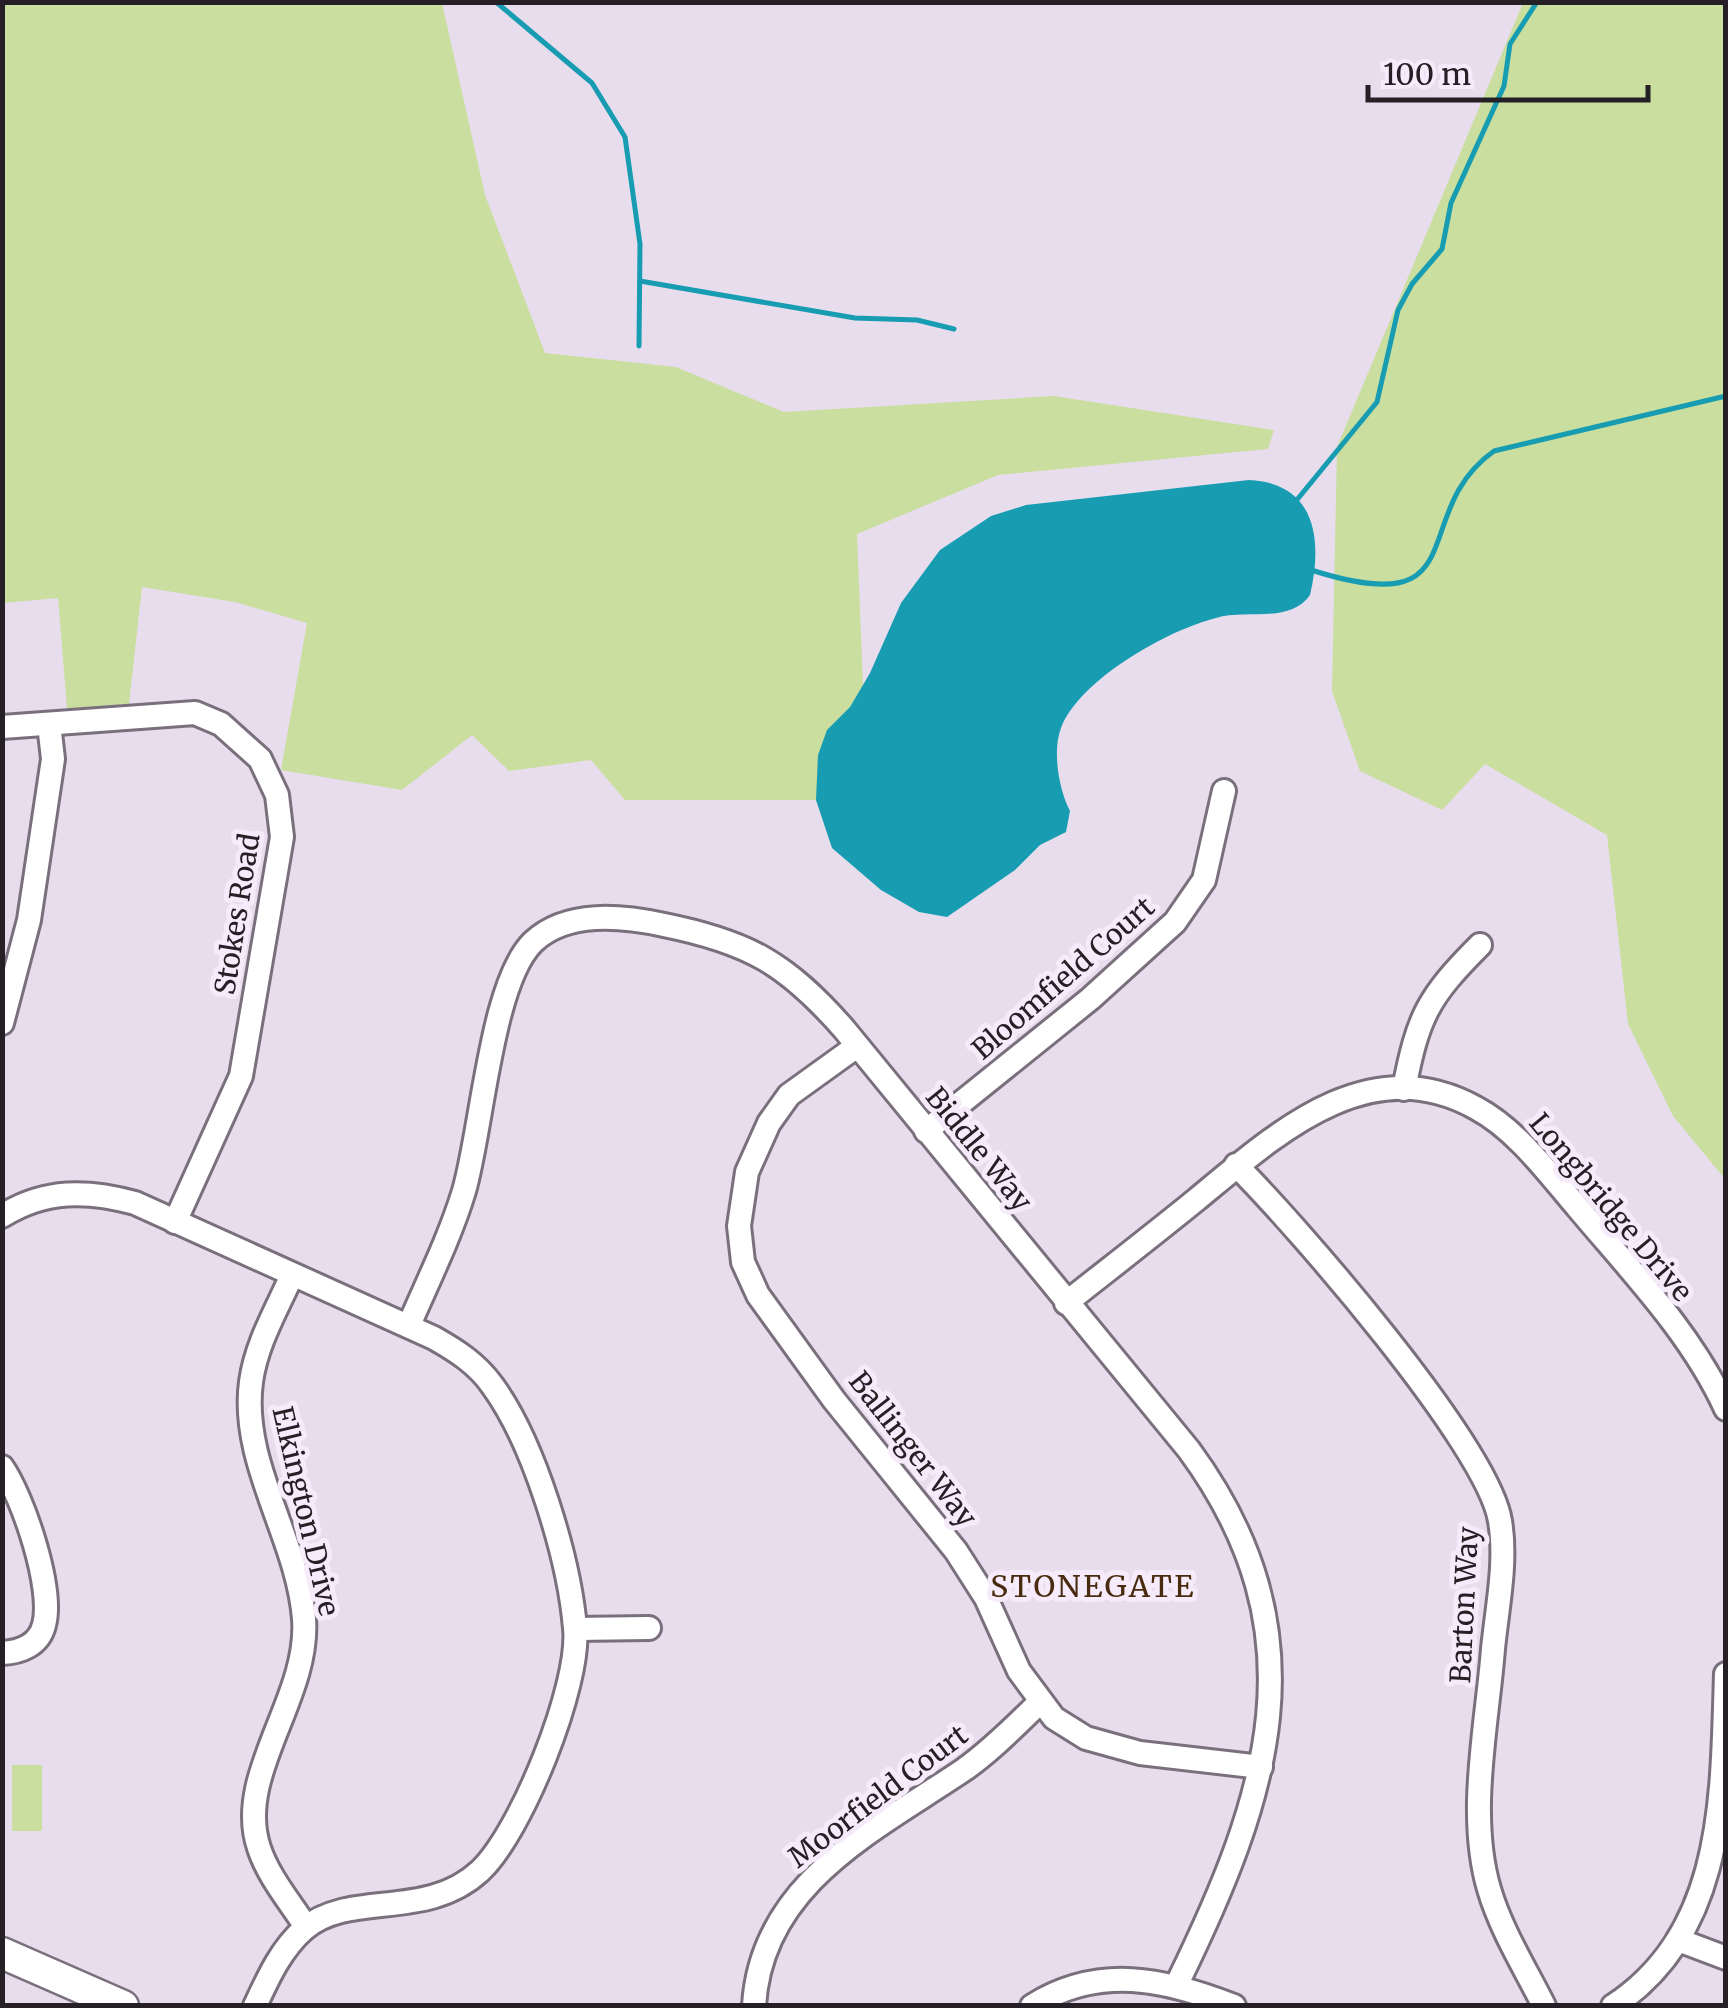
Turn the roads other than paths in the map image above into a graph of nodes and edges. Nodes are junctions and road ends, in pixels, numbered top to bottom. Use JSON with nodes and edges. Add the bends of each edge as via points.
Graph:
{"nodes":[{"id":1,"x":49,"y":724,"type":"junction"},
{"id":2,"x":2,"y":727,"type":"edge"},
{"id":3,"x":1224,"y":791,"type":"dead end"},
{"id":4,"x":1480,"y":945,"type":"dead end"},
{"id":5,"x":2,"y":1022,"type":"edge"},
{"id":6,"x":857,"y":1046,"type":"junction"},
{"id":7,"x":1404,"y":1088,"type":"junction"},
{"id":8,"x":926,"y":1131,"type":"junction"},
{"id":9,"x":1236,"y":1165,"type":"junction"},
{"id":10,"x":4,"y":1212,"type":"edge"},
{"id":11,"x":175,"y":1222,"type":"junction"},
{"id":12,"x":292,"y":1275,"type":"junction"},
{"id":13,"x":1066,"y":1304,"type":"junction"},
{"id":14,"x":409,"y":1325,"type":"junction"},
{"id":15,"x":1726,"y":1409,"type":"edge"},
{"id":16,"x":2,"y":1468,"type":"edge"},
{"id":17,"x":649,"y":1628,"type":"dead end"},
{"id":18,"x":576,"y":1629,"type":"junction"},
{"id":19,"x":2,"y":1653,"type":"edge"},
{"id":20,"x":1726,"y":1674,"type":"edge"},
{"id":21,"x":1040,"y":1702,"type":"junction"},
{"id":22,"x":1260,"y":1768,"type":"junction"},
{"id":23,"x":306,"y":1927,"type":"junction"},
{"id":24,"x":1681,"y":1941,"type":"junction"},
{"id":25,"x":2,"y":1953,"type":"edge"},
{"id":26,"x":1726,"y":1958,"type":"edge"},
{"id":27,"x":1177,"y":1984,"type":"junction"},
{"id":28,"x":123,"y":2006,"type":"edge"},
{"id":29,"x":255,"y":2006,"type":"edge"},
{"id":30,"x":754,"y":2006,"type":"edge"},
{"id":31,"x":1032,"y":2006,"type":"edge"},
{"id":32,"x":1234,"y":2006,"type":"edge"},
{"id":33,"x":1544,"y":2006,"type":"edge"},
{"id":34,"x":1613,"y":2006,"type":"edge"}],
"edges":[{"from":1,"to":2,"type":"street","name":"Stokes Road"},
{"from":1,"to":5,"type":"street","via":[[53,759],[29,920]]},
{"from":1,"to":11,"type":"street","name":"Stokes Road","via":[[196,713],[248,745],[277,796],[280,858],[241,1076]]},
{"from":3,"to":8,"type":"street","name":"Bloomfield Court","via":[[1204,880],[1175,922]]},
{"from":4,"to":7,"type":"street","via":[[1428,1003]]},
{"from":6,"to":8,"type":"street","name":"Biddle Way"},
{"from":6,"to":14,"type":"street","name":"Biddle Way","via":[[809,990],[745,946],[634,920],[590,919],[548,930],[510,980],[463,1194]]},
{"from":6,"to":21,"type":"street","name":"Ballinger Way","via":[[800,1084],[769,1123],[742,1190],[743,1262],[767,1312],[977,1581]]},
{"from":7,"to":9,"type":"street","name":"Longbridge Drive","via":[[1369,1090],[1309,1112]]},
{"from":7,"to":15,"type":"street","name":"Longbridge Drive","via":[[1457,1098],[1513,1136],[1662,1311]]},
{"from":8,"to":13,"type":"street","name":"Biddle Way"},
{"from":9,"to":13,"type":"street","name":"Longbridge Drive"},
{"from":9,"to":33,"type":"street","name":"Barton Way","via":[[1434,1402],[1496,1502],[1501,1561],[1481,1847],[1496,1909]]},
{"from":10,"to":11,"type":"street","via":[[86,1192],[135,1203]]},
{"from":11,"to":12,"type":"street"},
{"from":12,"to":14,"type":"street"},
{"from":12,"to":23,"type":"street","name":"Elkington Drive","via":[[254,1364],[250,1420],[301,1598],[304,1642],[296,1686],[258,1786],[254,1826],[265,1863]]},
{"from":13,"to":22,"type":"street","name":"Biddle Way","via":[[1189,1450],[1236,1522],[1260,1583],[1268,1628]]},
{"from":14,"to":18,"type":"street","via":[[476,1366],[506,1406],[543,1497]]},
{"from":16,"to":19,"type":"street","via":[[25,1518],[46,1610],[36,1640]]},
{"from":17,"to":18,"type":"street"},
{"from":18,"to":23,"type":"street","via":[[570,1682],[555,1728],[518,1814],[482,1869],[429,1901],[368,1908]]},
{"from":20,"to":24,"type":"street","via":[[1712,1842],[1701,1896]]},
{"from":21,"to":22,"type":"street","name":"Ballinger Way","via":[[1070,1730],[1104,1745]]},
{"from":21,"to":30,"type":"street","name":"Moorfield Court","via":[[986,1753],[811,1880],[762,1950]]},
{"from":22,"to":27,"type":"street","name":"Biddle Way","via":[[1238,1851]]},
{"from":23,"to":29,"type":"street","via":[[276,1963]]},
{"from":24,"to":26,"type":"street"},
{"from":24,"to":34,"type":"street"},
{"from":25,"to":28,"type":"street"},
{"from":27,"to":31,"type":"street","via":[[1094,1981]]},
{"from":27,"to":32,"type":"street"}]}
